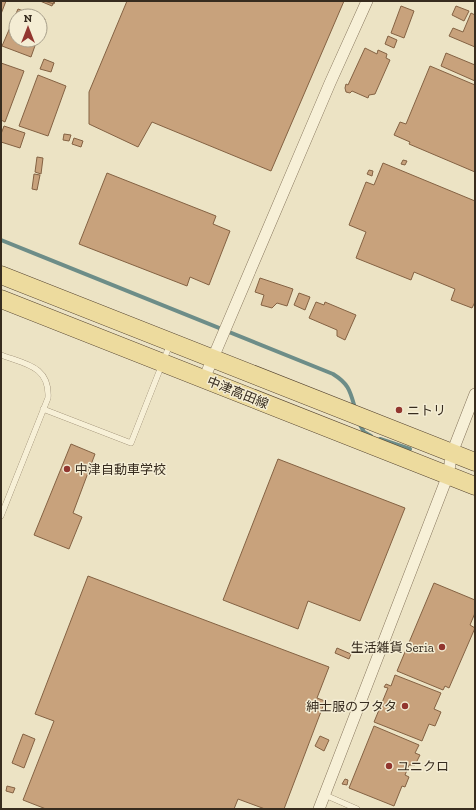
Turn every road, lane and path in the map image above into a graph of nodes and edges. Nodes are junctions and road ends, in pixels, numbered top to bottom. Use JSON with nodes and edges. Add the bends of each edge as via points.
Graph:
{"nodes":[{"id":1,"x":367,"y":1,"type":"edge"},
{"id":2,"x":1,"y":275,"type":"edge"},
{"id":3,"x":1,"y":299,"type":"edge"},
{"id":4,"x":171,"y":342,"type":"junction"},
{"id":5,"x":1,"y":355,"type":"edge"},
{"id":6,"x":212,"y":358,"type":"junction"},
{"id":7,"x":164,"y":363,"type":"junction"},
{"id":8,"x":204,"y":379,"type":"junction"},
{"id":9,"x":475,"y":394,"type":"edge"},
{"id":10,"x":43,"y":409,"type":"junction"},
{"id":11,"x":452,"y":453,"type":"junction"},
{"id":12,"x":475,"y":462,"type":"edge"},
{"id":13,"x":448,"y":475,"type":"junction"},
{"id":14,"x":475,"y":486,"type":"edge"},
{"id":15,"x":1,"y":514,"type":"edge"},
{"id":16,"x":325,"y":795,"type":"junction"},
{"id":17,"x":319,"y":809,"type":"edge"},
{"id":18,"x":356,"y":809,"type":"edge"}],
"edges":[{"from":1,"to":6,"type":"street"},
{"from":2,"to":4,"type":"main road","name":"中津高田線"},
{"from":3,"to":7,"type":"main road","name":"中津高田線"},
{"from":4,"to":6,"type":"main road","name":"中津高田線"},
{"from":4,"to":7,"type":"lane"},
{"from":5,"to":10,"type":"lane","via":[[37,368],[42,374],[48,391]]},
{"from":6,"to":8,"type":"street"},
{"from":6,"to":11,"type":"main road","name":"中津高田線"},
{"from":7,"to":8,"type":"main road","name":"中津高田線"},
{"from":7,"to":10,"type":"lane","via":[[131,443]]},
{"from":8,"to":13,"type":"main road","name":"中津高田線"},
{"from":9,"to":11,"type":"street"},
{"from":10,"to":15,"type":"lane"},
{"from":11,"to":12,"type":"main road","name":"中津高田線"},
{"from":11,"to":13,"type":"street"},
{"from":13,"to":14,"type":"main road","name":"中津高田線"},
{"from":13,"to":16,"type":"street"},
{"from":16,"to":17,"type":"street"},
{"from":16,"to":18,"type":"lane"}]}
